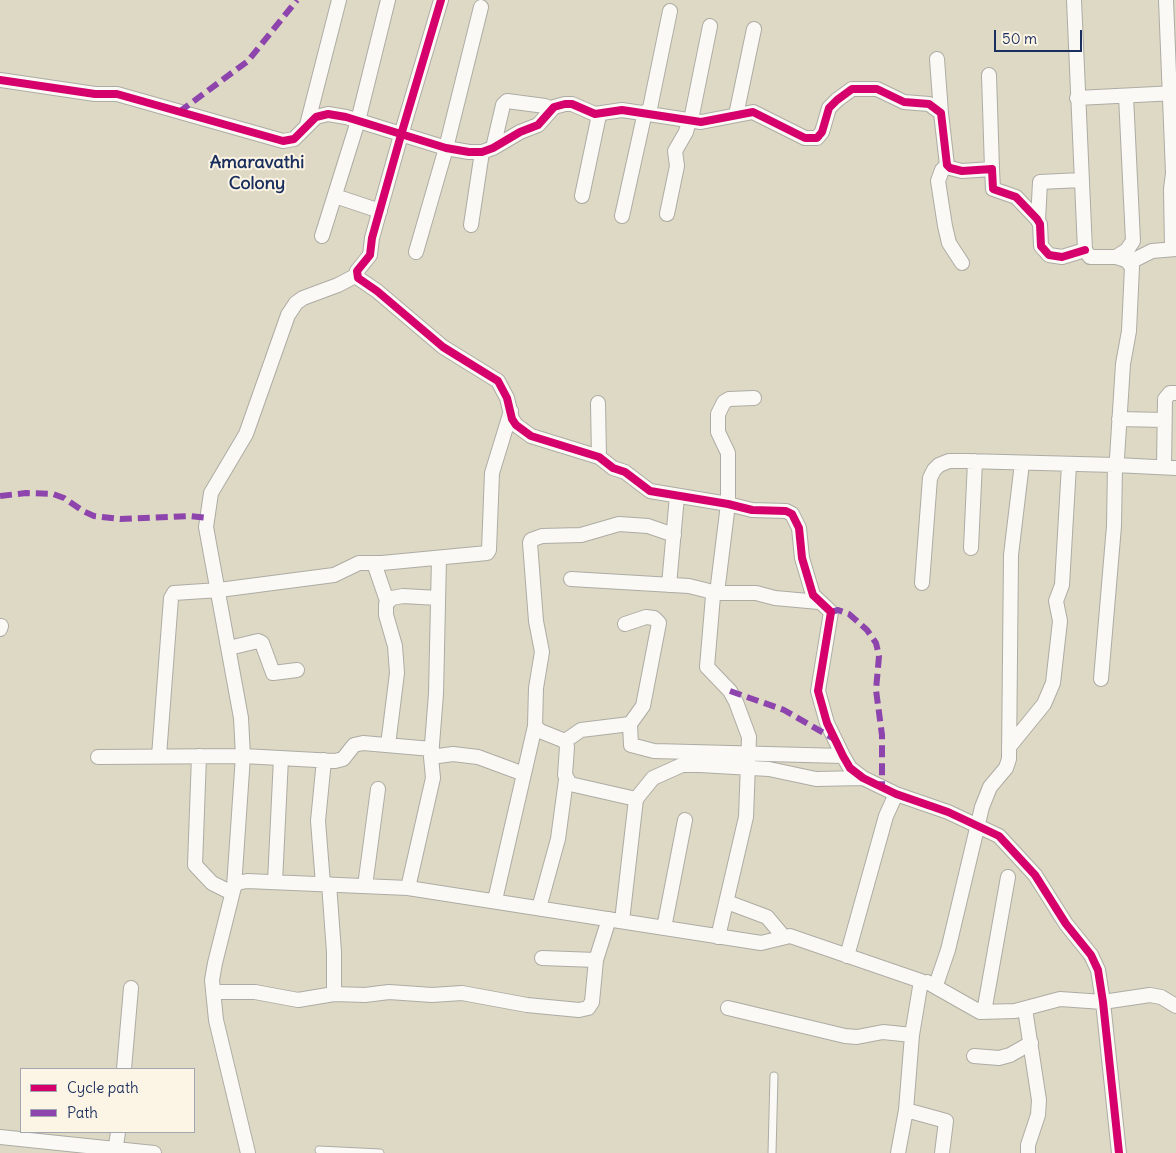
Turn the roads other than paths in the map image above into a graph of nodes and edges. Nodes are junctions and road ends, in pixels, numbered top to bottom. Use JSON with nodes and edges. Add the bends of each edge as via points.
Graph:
{"nodes":[{"id":1,"x":339,"y":0,"type":"edge"},
{"id":2,"x":388,"y":0,"type":"edge"},
{"id":3,"x":440,"y":0,"type":"edge"},
{"id":4,"x":1074,"y":0,"type":"edge"},
{"id":5,"x":1166,"y":0,"type":"edge"},
{"id":6,"x":481,"y":8,"type":"dead end"},
{"id":7,"x":670,"y":10,"type":"dead end"},
{"id":8,"x":710,"y":26,"type":"dead end"},
{"id":9,"x":754,"y":29,"type":"dead end"},
{"id":10,"x":937,"y":59,"type":"dead end"},
{"id":11,"x":989,"y":75,"type":"dead end"},
{"id":12,"x":0,"y":80,"type":"edge"},
{"id":13,"x":1173,"y":93,"type":"edge"},
{"id":14,"x":1126,"y":96,"type":"junction"},
{"id":15,"x":1077,"y":98,"type":"junction"},
{"id":16,"x":552,"y":109,"type":"junction"},
{"id":17,"x":647,"y":113,"type":"junction"},
{"id":18,"x":941,"y":113,"type":"junction"},
{"id":19,"x":599,"y":114,"type":"junction"},
{"id":20,"x":736,"y":115,"type":"junction"},
{"id":21,"x":690,"y":120,"type":"junction"},
{"id":22,"x":358,"y":121,"type":"junction"},
{"id":23,"x":308,"y":125,"type":"junction"},
{"id":24,"x":400,"y":134,"type":"junction"},
{"id":25,"x":446,"y":148,"type":"junction"},
{"id":26,"x":487,"y":150,"type":"junction"},
{"id":27,"x":947,"y":165,"type":"junction"},
{"id":28,"x":992,"y":169,"type":"junction"},
{"id":29,"x":1081,"y":180,"type":"junction"},
{"id":30,"x":335,"y":196,"type":"junction"},
{"id":31,"x":582,"y":196,"type":"dead end"},
{"id":32,"x":380,"y":210,"type":"junction"},
{"id":33,"x":667,"y":214,"type":"dead end"},
{"id":34,"x":622,"y":216,"type":"dead end"},
{"id":35,"x":1038,"y":221,"type":"junction"},
{"id":36,"x":471,"y":225,"type":"dead end"},
{"id":37,"x":322,"y":236,"type":"dead end"},
{"id":38,"x":1174,"y":249,"type":"edge"},
{"id":39,"x":1085,"y":250,"type":"junction"},
{"id":40,"x":416,"y":252,"type":"dead end"},
{"id":41,"x":1116,"y":257,"type":"junction"},
{"id":42,"x":1130,"y":262,"type":"junction"},
{"id":43,"x":962,"y":263,"type":"dead end"},
{"id":44,"x":357,"y":275,"type":"junction"},
{"id":45,"x":1176,"y":393,"type":"edge"},
{"id":46,"x":754,"y":398,"type":"dead end"},
{"id":47,"x":598,"y":403,"type":"dead end"},
{"id":48,"x":511,"y":411,"type":"junction"},
{"id":49,"x":1119,"y":419,"type":"junction"},
{"id":50,"x":1164,"y":420,"type":"junction"},
{"id":51,"x":599,"y":457,"type":"junction"},
{"id":52,"x":975,"y":461,"type":"junction"},
{"id":53,"x":1022,"y":463,"type":"junction"},
{"id":54,"x":1069,"y":464,"type":"junction"},
{"id":55,"x":1115,"y":465,"type":"junction"},
{"id":56,"x":1170,"y":467,"type":"edge"},
{"id":57,"x":677,"y":496,"type":"junction"},
{"id":58,"x":728,"y":504,"type":"junction"},
{"id":59,"x":674,"y":535,"type":"junction"},
{"id":60,"x":971,"y":548,"type":"dead end"},
{"id":61,"x":439,"y":558,"type":"junction"},
{"id":62,"x":374,"y":563,"type":"junction"},
{"id":63,"x":571,"y":579,"type":"dead end"},
{"id":64,"x":922,"y":583,"type":"dead end"},
{"id":65,"x":669,"y":585,"type":"junction"},
{"id":66,"x":219,"y":590,"type":"junction"},
{"id":67,"x":714,"y":593,"type":"junction"},
{"id":68,"x":438,"y":598,"type":"junction"},
{"id":69,"x":387,"y":601,"type":"junction"},
{"id":70,"x":819,"y":602,"type":"junction"},
{"id":71,"x":625,"y":624,"type":"dead end"},
{"id":72,"x":229,"y":648,"type":"junction"},
{"id":73,"x":298,"y":670,"type":"dead end"},
{"id":74,"x":1101,"y":680,"type":"dead end"},
{"id":75,"x":630,"y":724,"type":"junction"},
{"id":76,"x":535,"y":726,"type":"junction"},
{"id":77,"x":565,"y":741,"type":"junction"},
{"id":78,"x":388,"y":745,"type":"junction"},
{"id":79,"x":1009,"y":747,"type":"junction"},
{"id":80,"x":431,"y":753,"type":"junction"},
{"id":81,"x":159,"y":756,"type":"junction"},
{"id":82,"x":199,"y":756,"type":"junction"},
{"id":83,"x":243,"y":756,"type":"junction"},
{"id":84,"x":843,"y":756,"type":"junction"},
{"id":85,"x":98,"y":757,"type":"dead end"},
{"id":86,"x":281,"y":758,"type":"junction"},
{"id":87,"x":324,"y":760,"type":"junction"},
{"id":88,"x":749,"y":760,"type":"junction"},
{"id":89,"x":524,"y":774,"type":"junction"},
{"id":90,"x":863,"y":778,"type":"junction"},
{"id":91,"x":566,"y":780,"type":"junction"},
{"id":92,"x":378,"y":790,"type":"dead end"},
{"id":93,"x":896,"y":794,"type":"junction"},
{"id":94,"x":636,"y":799,"type":"junction"},
{"id":95,"x":685,"y":820,"type":"dead end"},
{"id":96,"x":976,"y":825,"type":"junction"},
{"id":97,"x":1008,"y":877,"type":"dead end"},
{"id":98,"x":276,"y":882,"type":"junction"},
{"id":99,"x":326,"y":884,"type":"junction"},
{"id":100,"x":365,"y":886,"type":"junction"},
{"id":101,"x":408,"y":888,"type":"junction"},
{"id":102,"x":233,"y":890,"type":"junction"},
{"id":103,"x":495,"y":900,"type":"junction"},
{"id":104,"x":727,"y":902,"type":"junction"},
{"id":105,"x":539,"y":908,"type":"junction"},
{"id":106,"x":615,"y":920,"type":"junction"},
{"id":107,"x":664,"y":928,"type":"junction"},
{"id":108,"x":783,"y":936,"type":"junction"},
{"id":109,"x":718,"y":937,"type":"junction"},
{"id":110,"x":847,"y":956,"type":"junction"},
{"id":111,"x":542,"y":958,"type":"dead end"},
{"id":112,"x":596,"y":960,"type":"junction"},
{"id":113,"x":921,"y":981,"type":"junction"},
{"id":114,"x":936,"y":985,"type":"junction"},
{"id":115,"x":131,"y":988,"type":"dead end"},
{"id":116,"x":213,"y":992,"type":"junction"},
{"id":117,"x":334,"y":994,"type":"junction"},
{"id":118,"x":1104,"y":1002,"type":"junction"},
{"id":119,"x":1176,"y":1006,"type":"edge"},
{"id":120,"x":728,"y":1008,"type":"dead end"},
{"id":121,"x":1025,"y":1009,"type":"junction"},
{"id":122,"x":984,"y":1012,"type":"junction"},
{"id":123,"x":912,"y":1035,"type":"junction"},
{"id":124,"x":1031,"y":1043,"type":"junction"},
{"id":125,"x":974,"y":1056,"type":"dead end"},
{"id":126,"x":124,"y":1068,"type":"edge"},
{"id":127,"x":774,"y":1076,"type":"dead end"},
{"id":128,"x":906,"y":1110,"type":"junction"},
{"id":129,"x":118,"y":1133,"type":"edge"},
{"id":130,"x":0,"y":1137,"type":"edge"},
{"id":131,"x":320,"y":1150,"type":"dead end"},
{"id":132,"x":115,"y":1151,"type":"edge"},
{"id":133,"x":154,"y":1153,"type":"edge"},
{"id":134,"x":248,"y":1153,"type":"edge"},
{"id":135,"x":380,"y":1153,"type":"edge"},
{"id":136,"x":772,"y":1153,"type":"edge"},
{"id":137,"x":898,"y":1153,"type":"edge"},
{"id":138,"x":942,"y":1153,"type":"edge"},
{"id":139,"x":1028,"y":1153,"type":"edge"},
{"id":140,"x":1119,"y":1153,"type":"edge"}],
"edges":[{"from":1,"to":23,"type":"street"},
{"from":2,"to":22,"type":"street"},
{"from":3,"to":24,"type":"street"},
{"from":4,"to":15,"type":"street"},
{"from":5,"to":13,"type":"street"},
{"from":6,"to":25,"type":"street"},
{"from":7,"to":17,"type":"street"},
{"from":8,"to":21,"type":"street"},
{"from":9,"to":20,"type":"street"},
{"from":10,"to":18,"type":"street"},
{"from":11,"to":28,"type":"street"},
{"from":12,"to":23,"type":"street","via":[[117,94],[283,142],[294,139]]},
{"from":13,"to":14,"type":"street"},
{"from":13,"to":38,"type":"street","via":[[1171,189]]},
{"from":14,"to":15,"type":"street"},
{"from":14,"to":41,"type":"street","via":[[1133,241]]},
{"from":15,"to":29,"type":"street"},
{"from":16,"to":19,"type":"street","via":[[560,104],[572,104]]},
{"from":16,"to":26,"type":"street","via":[[538,125]]},
{"from":16,"to":26,"type":"street","via":[[507,101]]},
{"from":17,"to":19,"type":"street","via":[[616,110]]},
{"from":17,"to":21,"type":"street"},
{"from":17,"to":34,"type":"street"},
{"from":18,"to":20,"type":"street","via":[[928,104],[904,102],[877,89],[858,89],[847,92],[832,104],[817,138],[805,138],[759,114],[747,112]]},
{"from":18,"to":27,"type":"street"},
{"from":19,"to":31,"type":"street"},
{"from":20,"to":21,"type":"street","via":[[707,122]]},
{"from":21,"to":33,"type":"street","via":[[675,151],[677,166]]},
{"from":22,"to":23,"type":"street","via":[[328,114],[316,117]]},
{"from":22,"to":24,"type":"street"},
{"from":22,"to":30,"type":"street"},
{"from":24,"to":25,"type":"street"},
{"from":24,"to":32,"type":"street"},
{"from":25,"to":26,"type":"street"},
{"from":25,"to":40,"type":"street"},
{"from":26,"to":36,"type":"street"},
{"from":27,"to":28,"type":"street","via":[[962,171]]},
{"from":27,"to":43,"type":"street","via":[[938,181],[944,226],[949,243]]},
{"from":28,"to":35,"type":"street","via":[[993,189],[1016,197]]},
{"from":29,"to":35,"type":"street","via":[[1040,182]]},
{"from":29,"to":39,"type":"street"},
{"from":30,"to":32,"type":"street"},
{"from":30,"to":37,"type":"street"},
{"from":32,"to":44,"type":"street","via":[[370,255]]},
{"from":35,"to":39,"type":"street","via":[[1041,246],[1050,254],[1062,257]]},
{"from":38,"to":42,"type":"street","via":[[1152,251]]},
{"from":39,"to":41,"type":"street","via":[[1090,257]]},
{"from":41,"to":42,"type":"street"},
{"from":42,"to":49,"type":"street","via":[[1130,312]]},
{"from":44,"to":48,"type":"street","via":[[443,347],[498,381]]},
{"from":44,"to":66,"type":"street","via":[[303,298],[292,309],[246,434],[212,488],[206,527]]},
{"from":45,"to":50,"type":"street","via":[[1170,393],[1165,399]]},
{"from":46,"to":58,"type":"street","via":[[729,399],[718,414],[718,432],[728,453]]},
{"from":47,"to":51,"type":"street"},
{"from":48,"to":51,"type":"street","via":[[516,425],[530,436]]},
{"from":48,"to":61,"type":"street","via":[[492,473],[489,550],[482,554]]},
{"from":49,"to":50,"type":"street"},
{"from":49,"to":55,"type":"street"},
{"from":50,"to":56,"type":"street"},
{"from":51,"to":57,"type":"street","via":[[613,468],[625,472],[646,490]]},
{"from":52,"to":53,"type":"street"},
{"from":52,"to":60,"type":"street"},
{"from":52,"to":64,"type":"street","via":[[949,461],[934,470],[928,493]]},
{"from":53,"to":54,"type":"street"},
{"from":53,"to":79,"type":"street","via":[[1011,555]]},
{"from":54,"to":55,"type":"street"},
{"from":54,"to":79,"type":"street","via":[[1062,584],[1056,601],[1060,621],[1053,683],[1044,704]]},
{"from":55,"to":56,"type":"street"},
{"from":55,"to":74,"type":"street","via":[[1114,526]]},
{"from":57,"to":58,"type":"street"},
{"from":57,"to":59,"type":"street"},
{"from":58,"to":67,"type":"street"},
{"from":58,"to":70,"type":"street","via":[[792,514],[799,528],[806,574]]},
{"from":59,"to":65,"type":"street"},
{"from":59,"to":76,"type":"street","via":[[648,526],[618,524],[581,535],[542,536],[531,540],[536,621],[542,652],[536,688]]},
{"from":61,"to":62,"type":"street"},
{"from":61,"to":68,"type":"street"},
{"from":62,"to":66,"type":"street","via":[[359,563],[334,575]]},
{"from":62,"to":69,"type":"street"},
{"from":63,"to":65,"type":"street"},
{"from":65,"to":67,"type":"street","via":[[701,588]]},
{"from":66,"to":72,"type":"street"},
{"from":66,"to":81,"type":"street","via":[[177,592],[171,598]]},
{"from":67,"to":70,"type":"street","via":[[756,593]]},
{"from":67,"to":88,"type":"street","via":[[707,667],[736,702],[749,737]]},
{"from":68,"to":69,"type":"street","via":[[413,595]]},
{"from":68,"to":80,"type":"street"},
{"from":69,"to":78,"type":"street","via":[[386,615],[395,646],[397,673]]},
{"from":70,"to":84,"type":"street","via":[[828,608],[832,616],[818,691],[827,723]]},
{"from":71,"to":75,"type":"street","via":[[646,617],[659,623],[645,701]]},
{"from":72,"to":73,"type":"street","via":[[258,641],[262,643],[273,673]]},
{"from":72,"to":83,"type":"street","via":[[241,718]]},
{"from":75,"to":77,"type":"street","via":[[581,730]]},
{"from":75,"to":88,"type":"street","via":[[629,740],[634,748]]},
{"from":76,"to":77,"type":"street"},
{"from":76,"to":89,"type":"street"},
{"from":77,"to":91,"type":"street"},
{"from":78,"to":80,"type":"street"},
{"from":78,"to":87,"type":"street","via":[[358,743],[343,759]]},
{"from":79,"to":96,"type":"street","via":[[1006,768],[990,787]]},
{"from":80,"to":89,"type":"street","via":[[478,757]]},
{"from":80,"to":101,"type":"street","via":[[433,778]]},
{"from":81,"to":82,"type":"street"},
{"from":81,"to":85,"type":"street"},
{"from":82,"to":83,"type":"street"},
{"from":82,"to":102,"type":"street","via":[[195,865],[212,883]]},
{"from":83,"to":86,"type":"street"},
{"from":83,"to":102,"type":"street"},
{"from":84,"to":88,"type":"street"},
{"from":84,"to":90,"type":"street","via":[[850,768]]},
{"from":86,"to":87,"type":"street"},
{"from":86,"to":98,"type":"street"},
{"from":87,"to":99,"type":"street","via":[[318,821]]},
{"from":88,"to":90,"type":"street","via":[[769,769],[816,780]]},
{"from":88,"to":94,"type":"street","via":[[682,766],[665,771],[653,778]]},
{"from":88,"to":104,"type":"street","via":[[746,817]]},
{"from":89,"to":103,"type":"street"},
{"from":90,"to":93,"type":"street"},
{"from":91,"to":94,"type":"street","via":[[570,784]]},
{"from":91,"to":105,"type":"street","via":[[558,840]]},
{"from":92,"to":100,"type":"street"},
{"from":93,"to":96,"type":"street"},
{"from":93,"to":110,"type":"street","via":[[886,816]]},
{"from":94,"to":106,"type":"street"},
{"from":95,"to":107,"type":"street"},
{"from":96,"to":114,"type":"street","via":[[948,950]]},
{"from":96,"to":118,"type":"street","via":[[999,836],[1035,875],[1066,924],[1091,955],[1098,970]]},
{"from":97,"to":122,"type":"street"},
{"from":98,"to":99,"type":"street"},
{"from":98,"to":102,"type":"street","via":[[238,882]]},
{"from":99,"to":100,"type":"street"},
{"from":99,"to":117,"type":"street","via":[[334,952]]},
{"from":100,"to":101,"type":"street"},
{"from":101,"to":103,"type":"street"},
{"from":102,"to":116,"type":"street","via":[[214,963]]},
{"from":103,"to":105,"type":"street"},
{"from":104,"to":108,"type":"street","via":[[767,917]]},
{"from":104,"to":109,"type":"street"},
{"from":105,"to":106,"type":"street"},
{"from":106,"to":107,"type":"street"},
{"from":106,"to":112,"type":"street"},
{"from":107,"to":109,"type":"street"},
{"from":108,"to":109,"type":"street","via":[[761,943]]},
{"from":108,"to":110,"type":"street"},
{"from":110,"to":113,"type":"street"},
{"from":111,"to":112,"type":"street"},
{"from":112,"to":117,"type":"street","via":[[592,1002],[588,1008],[579,1010],[462,994]]},
{"from":113,"to":114,"type":"street"},
{"from":113,"to":123,"type":"street"},
{"from":114,"to":122,"type":"street","via":[[971,1008]]},
{"from":115,"to":126,"type":"street"},
{"from":116,"to":117,"type":"street","via":[[255,992],[298,1000]]},
{"from":116,"to":134,"type":"street","via":[[216,1020]]},
{"from":118,"to":119,"type":"street","via":[[1150,995]]},
{"from":118,"to":121,"type":"street","via":[[1060,1000]]},
{"from":118,"to":140,"type":"street"},
{"from":120,"to":123,"type":"street","via":[[845,1036],[883,1032]]},
{"from":121,"to":122,"type":"street"},
{"from":121,"to":124,"type":"street"},
{"from":123,"to":128,"type":"street"},
{"from":124,"to":125,"type":"street","via":[[999,1058]]},
{"from":124,"to":139,"type":"street","via":[[1039,1100]]},
{"from":127,"to":136,"type":"lane"},
{"from":128,"to":137,"type":"street"},
{"from":128,"to":138,"type":"street","via":[[946,1121]]},
{"from":129,"to":132,"type":"street"},
{"from":130,"to":132,"type":"street"},
{"from":131,"to":135,"type":"lane"},
{"from":132,"to":133,"type":"street"}]}
